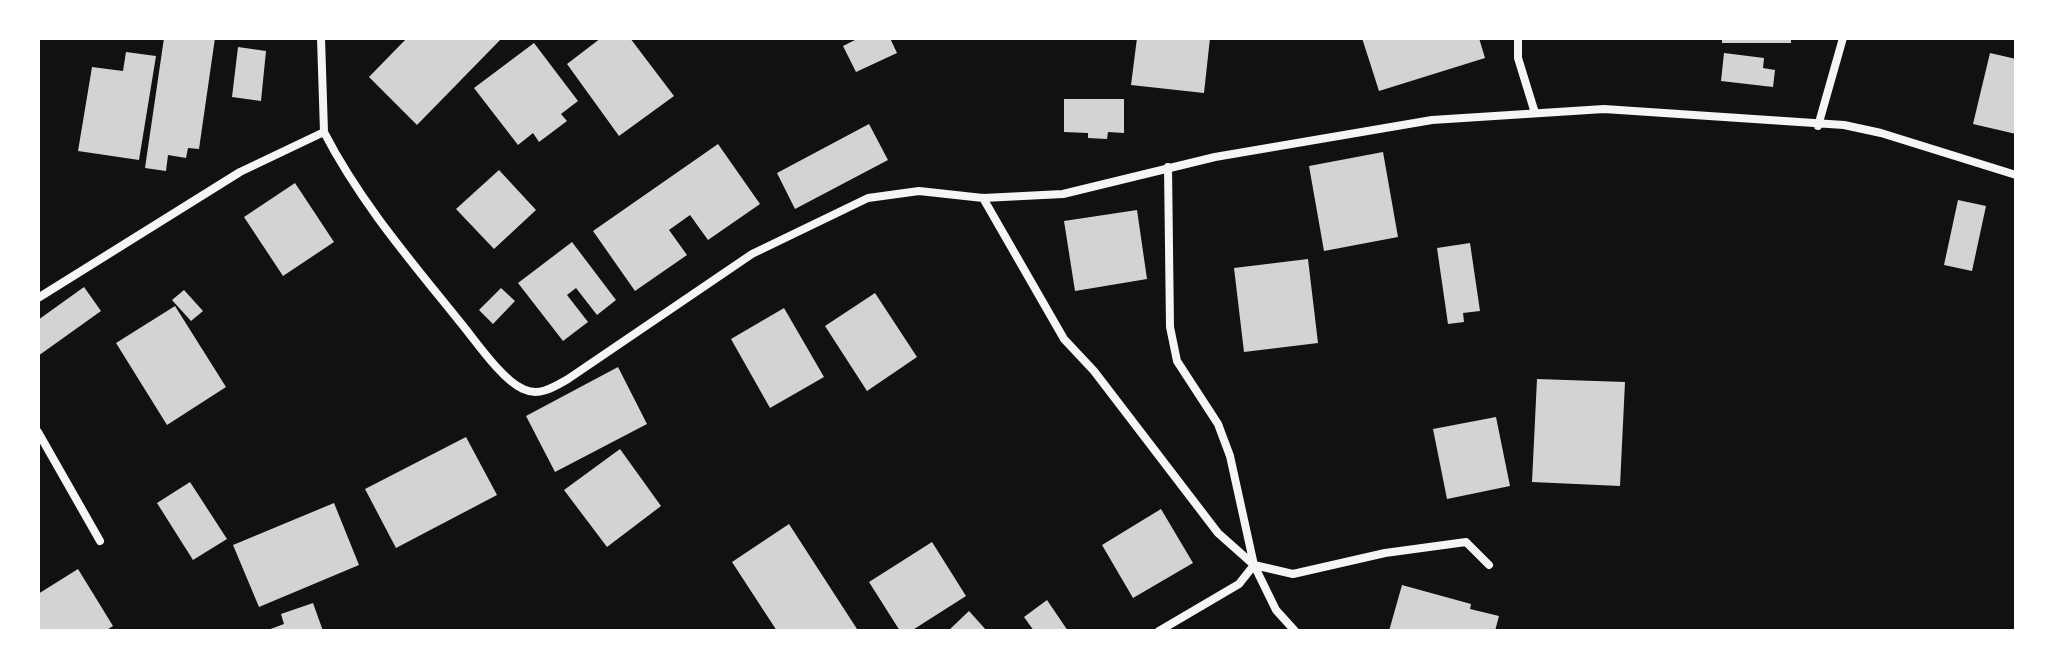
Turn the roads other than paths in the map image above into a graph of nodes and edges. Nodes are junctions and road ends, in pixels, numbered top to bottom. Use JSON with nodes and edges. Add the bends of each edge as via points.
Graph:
{"nodes":[{"id":1,"x":321,"y":38,"type":"edge"},
{"id":2,"x":1518,"y":38,"type":"edge"},
{"id":3,"x":1843,"y":38,"type":"edge"},
{"id":4,"x":1535,"y":113,"type":"junction"},
{"id":5,"x":1818,"y":126,"type":"junction"},
{"id":6,"x":324,"y":132,"type":"junction"},
{"id":7,"x":1168,"y":167,"type":"junction"},
{"id":8,"x":2016,"y":175,"type":"edge"},
{"id":9,"x":983,"y":198,"type":"junction"},
{"id":10,"x":38,"y":298,"type":"edge"},
{"id":11,"x":38,"y":432,"type":"edge"},
{"id":12,"x":100,"y":541,"type":"dead end"},
{"id":13,"x":1254,"y":565,"type":"junction"},
{"id":14,"x":1489,"y":565,"type":"dead end"},
{"id":15,"x":1159,"y":631,"type":"edge"},
{"id":16,"x":1295,"y":631,"type":"edge"}],
"edges":[{"from":1,"to":6,"type":"street"},
{"from":2,"to":4,"type":"street","via":[[1518,58]]},
{"from":3,"to":5,"type":"street"},
{"from":4,"to":5,"type":"street","via":[[1604,109]]},
{"from":4,"to":7,"type":"street","via":[[1432,120]]},
{"from":5,"to":8,"type":"street","via":[[1881,133]]},
{"from":6,"to":9,"type":"street","via":[[379,221],[485,353],[519,388],[531,392],[547,391],[568,379],[752,254],[868,198],[919,191]]},
{"from":6,"to":10,"type":"street","via":[[240,172]]},
{"from":7,"to":9,"type":"street","via":[[1063,194]]},
{"from":7,"to":13,"type":"street","via":[[1170,327],[1177,361],[1218,424]]},
{"from":9,"to":13,"type":"street","via":[[1064,339],[1218,533]]},
{"from":11,"to":12,"type":"street"},
{"from":13,"to":14,"type":"street","via":[[1293,574],[1466,542]]},
{"from":13,"to":15,"type":"street","via":[[1239,584]]},
{"from":13,"to":16,"type":"street","via":[[1276,610]]}]}
